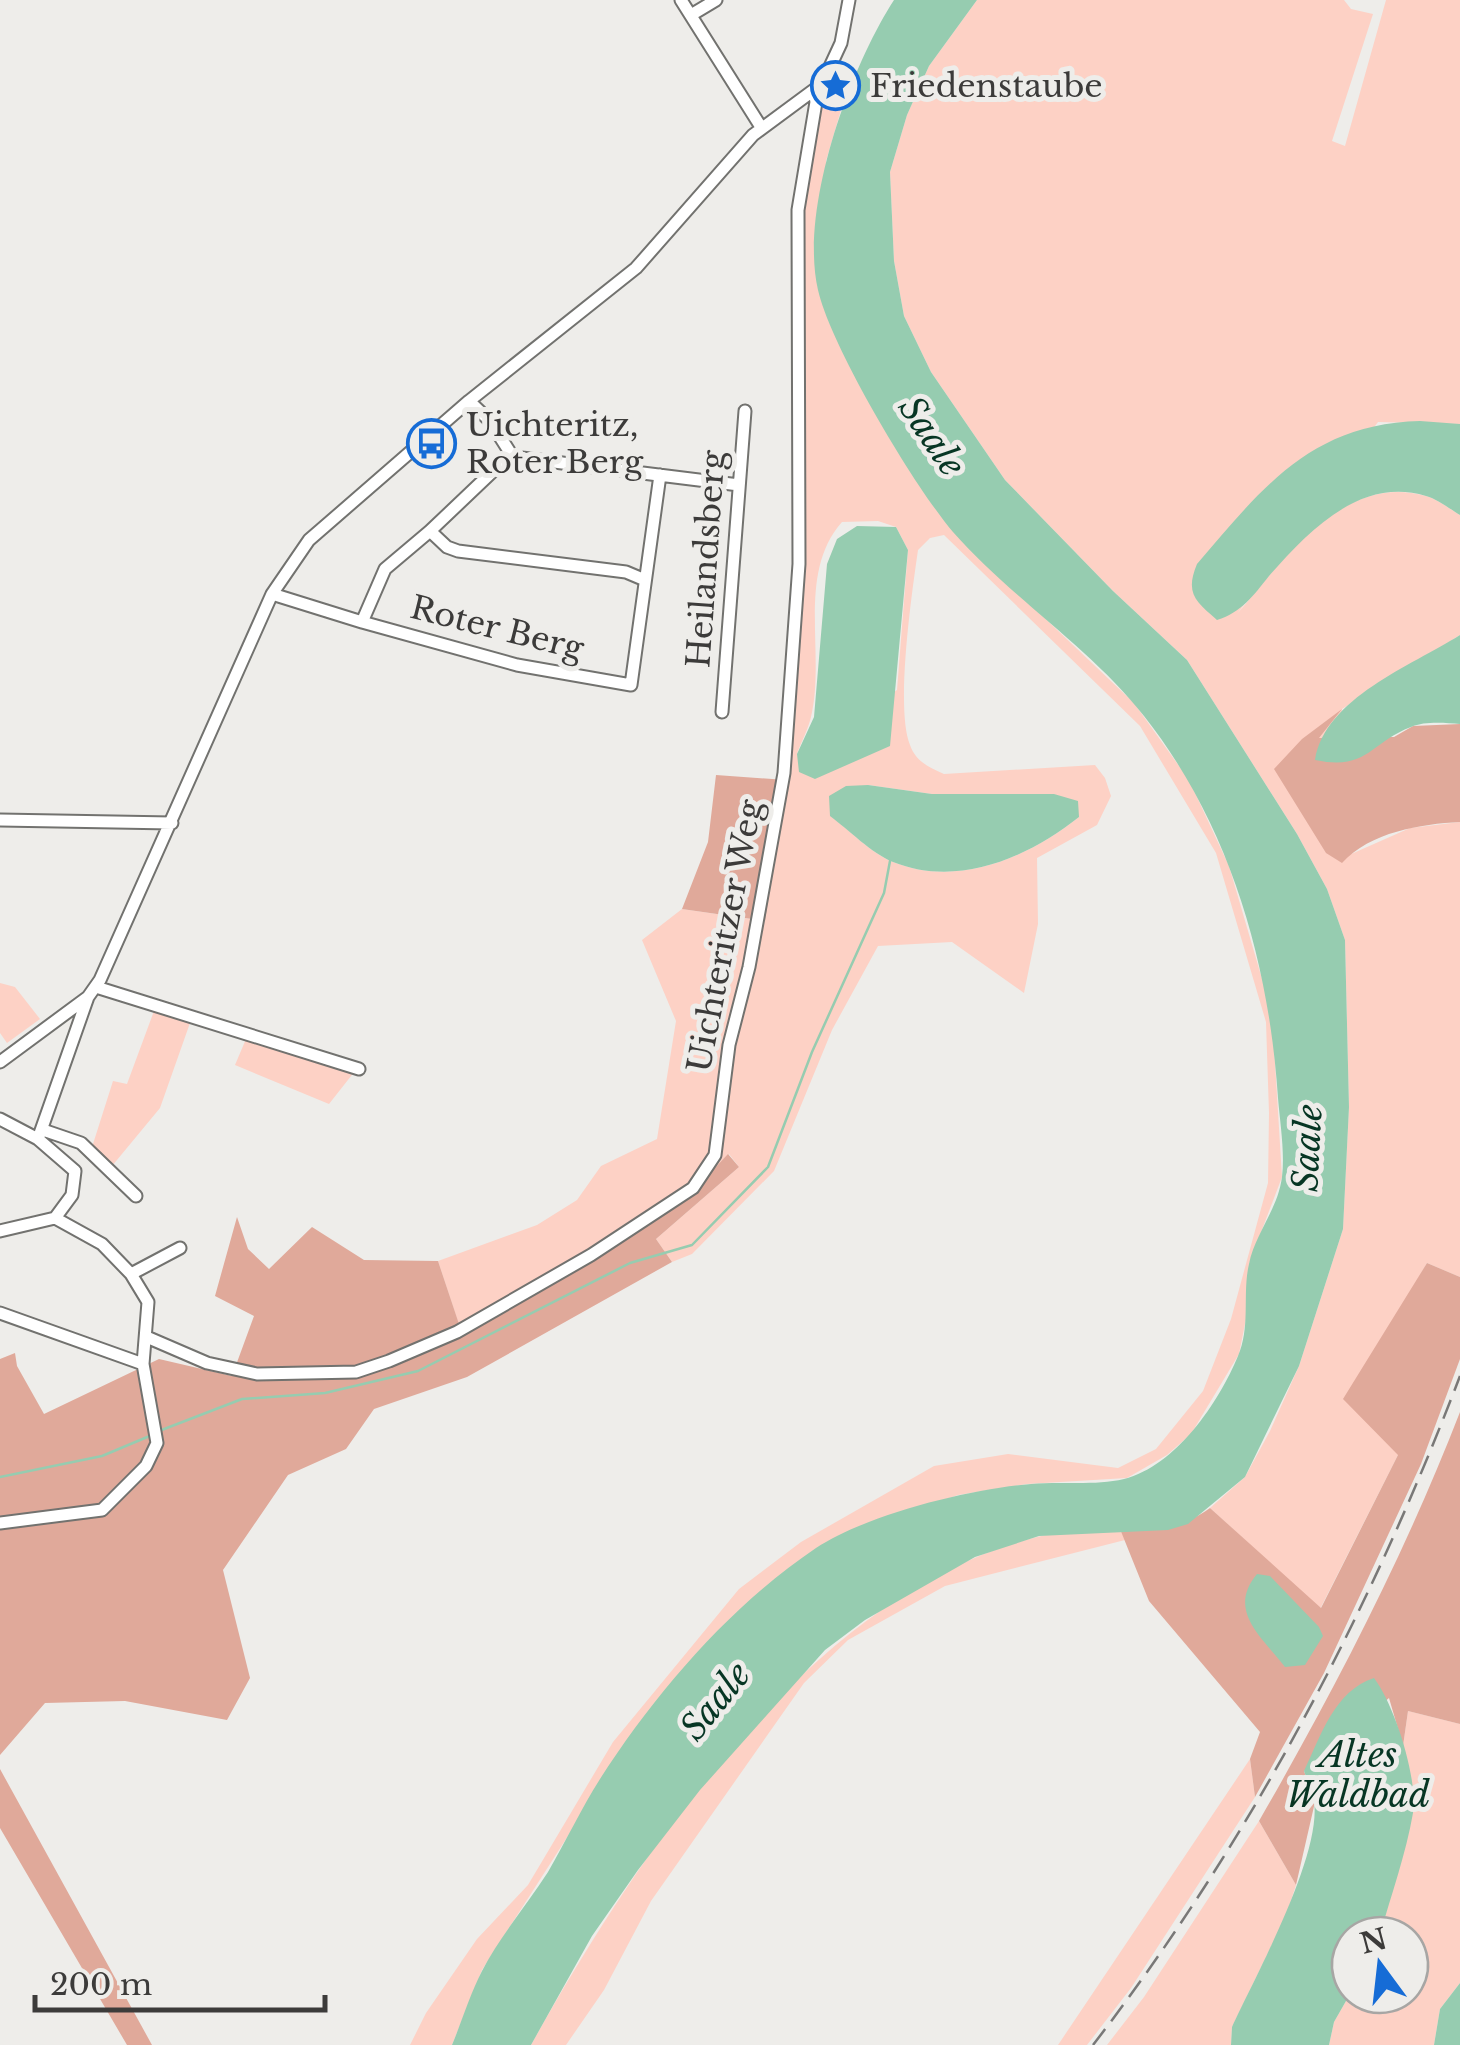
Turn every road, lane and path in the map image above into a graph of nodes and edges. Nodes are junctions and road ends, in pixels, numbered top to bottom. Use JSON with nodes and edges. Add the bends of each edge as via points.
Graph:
{"nodes":[{"id":1,"x":682,"y":0,"type":"edge"},
{"id":2,"x":716,"y":0,"type":"edge"},
{"id":3,"x":849,"y":0,"type":"edge"},
{"id":4,"x":691,"y":15,"type":"junction"},
{"id":5,"x":814,"y":91,"type":"junction"},
{"id":6,"x":761,"y":127,"type":"junction"},
{"id":7,"x":469,"y":401,"type":"junction"},
{"id":8,"x":745,"y":411,"type":"dead end"},
{"id":9,"x":511,"y":454,"type":"junction"},
{"id":10,"x":660,"y":476,"type":"junction"},
{"id":11,"x":739,"y":485,"type":"junction"},
{"id":12,"x":430,"y":531,"type":"junction"},
{"id":13,"x":646,"y":580,"type":"junction"},
{"id":14,"x":272,"y":594,"type":"junction"},
{"id":15,"x":362,"y":622,"type":"junction"},
{"id":16,"x":722,"y":712,"type":"dead end"},
{"id":17,"x":0,"y":820,"type":"edge"},
{"id":18,"x":172,"y":823,"type":"junction"},
{"id":19,"x":95,"y":988,"type":"junction"},
{"id":20,"x":0,"y":1062,"type":"edge"},
{"id":21,"x":359,"y":1069,"type":"dead end"},
{"id":22,"x":0,"y":1119,"type":"edge"},
{"id":23,"x":41,"y":1135,"type":"junction"},
{"id":24,"x":136,"y":1196,"type":"dead end"},
{"id":25,"x":55,"y":1218,"type":"junction"},
{"id":26,"x":0,"y":1231,"type":"edge"},
{"id":27,"x":180,"y":1248,"type":"dead end"},
{"id":28,"x":131,"y":1274,"type":"junction"},
{"id":29,"x":0,"y":1313,"type":"edge"},
{"id":30,"x":148,"y":1338,"type":"junction"},
{"id":31,"x":144,"y":1364,"type":"junction"},
{"id":32,"x":0,"y":1523,"type":"edge"}],
"edges":[{"from":1,"to":4,"type":"street"},
{"from":2,"to":4,"type":"street"},
{"from":3,"to":5,"type":"street","via":[[836,59]]},
{"from":4,"to":6,"type":"street"},
{"from":5,"to":6,"type":"street"},
{"from":5,"to":30,"type":"street","name":"Uichteritzer Weg","via":[[798,210],[799,564],[784,773],[729,1045],[716,1155],[694,1188],[591,1254],[457,1332],[389,1362],[356,1372],[257,1374],[207,1363]]},
{"from":6,"to":7,"type":"street","via":[[656,249]]},
{"from":7,"to":9,"type":"street"},
{"from":7,"to":14,"type":"street","via":[[309,540]]},
{"from":8,"to":11,"type":"street","name":"Heilandsberg"},
{"from":9,"to":10,"type":"street"},
{"from":9,"to":12,"type":"street","name":"Roter Berg"},
{"from":10,"to":11,"type":"street"},
{"from":10,"to":13,"type":"street","name":"Roter Berg"},
{"from":11,"to":16,"type":"street","name":"Heilandsberg"},
{"from":12,"to":13,"type":"street","name":"Roter Berg","via":[[458,551]]},
{"from":12,"to":15,"type":"street","name":"Roter Berg","via":[[385,569]]},
{"from":13,"to":15,"type":"street","name":"Roter Berg","via":[[631,685],[517,665]]},
{"from":14,"to":15,"type":"street"},
{"from":14,"to":18,"type":"street"},
{"from":17,"to":18,"type":"street"},
{"from":18,"to":19,"type":"street"},
{"from":19,"to":20,"type":"street"},
{"from":19,"to":21,"type":"street"},
{"from":19,"to":23,"type":"street","via":[[55,1081]]},
{"from":22,"to":23,"type":"street"},
{"from":23,"to":24,"type":"street","via":[[80,1143]]},
{"from":23,"to":25,"type":"street","via":[[78,1180]]},
{"from":25,"to":26,"type":"street"},
{"from":25,"to":28,"type":"street","via":[[102,1244]]},
{"from":27,"to":28,"type":"street"},
{"from":28,"to":30,"type":"street","via":[[148,1302]]},
{"from":29,"to":31,"type":"street"},
{"from":30,"to":31,"type":"street"},
{"from":31,"to":32,"type":"street","via":[[155,1432],[152,1457],[102,1510]]}]}
